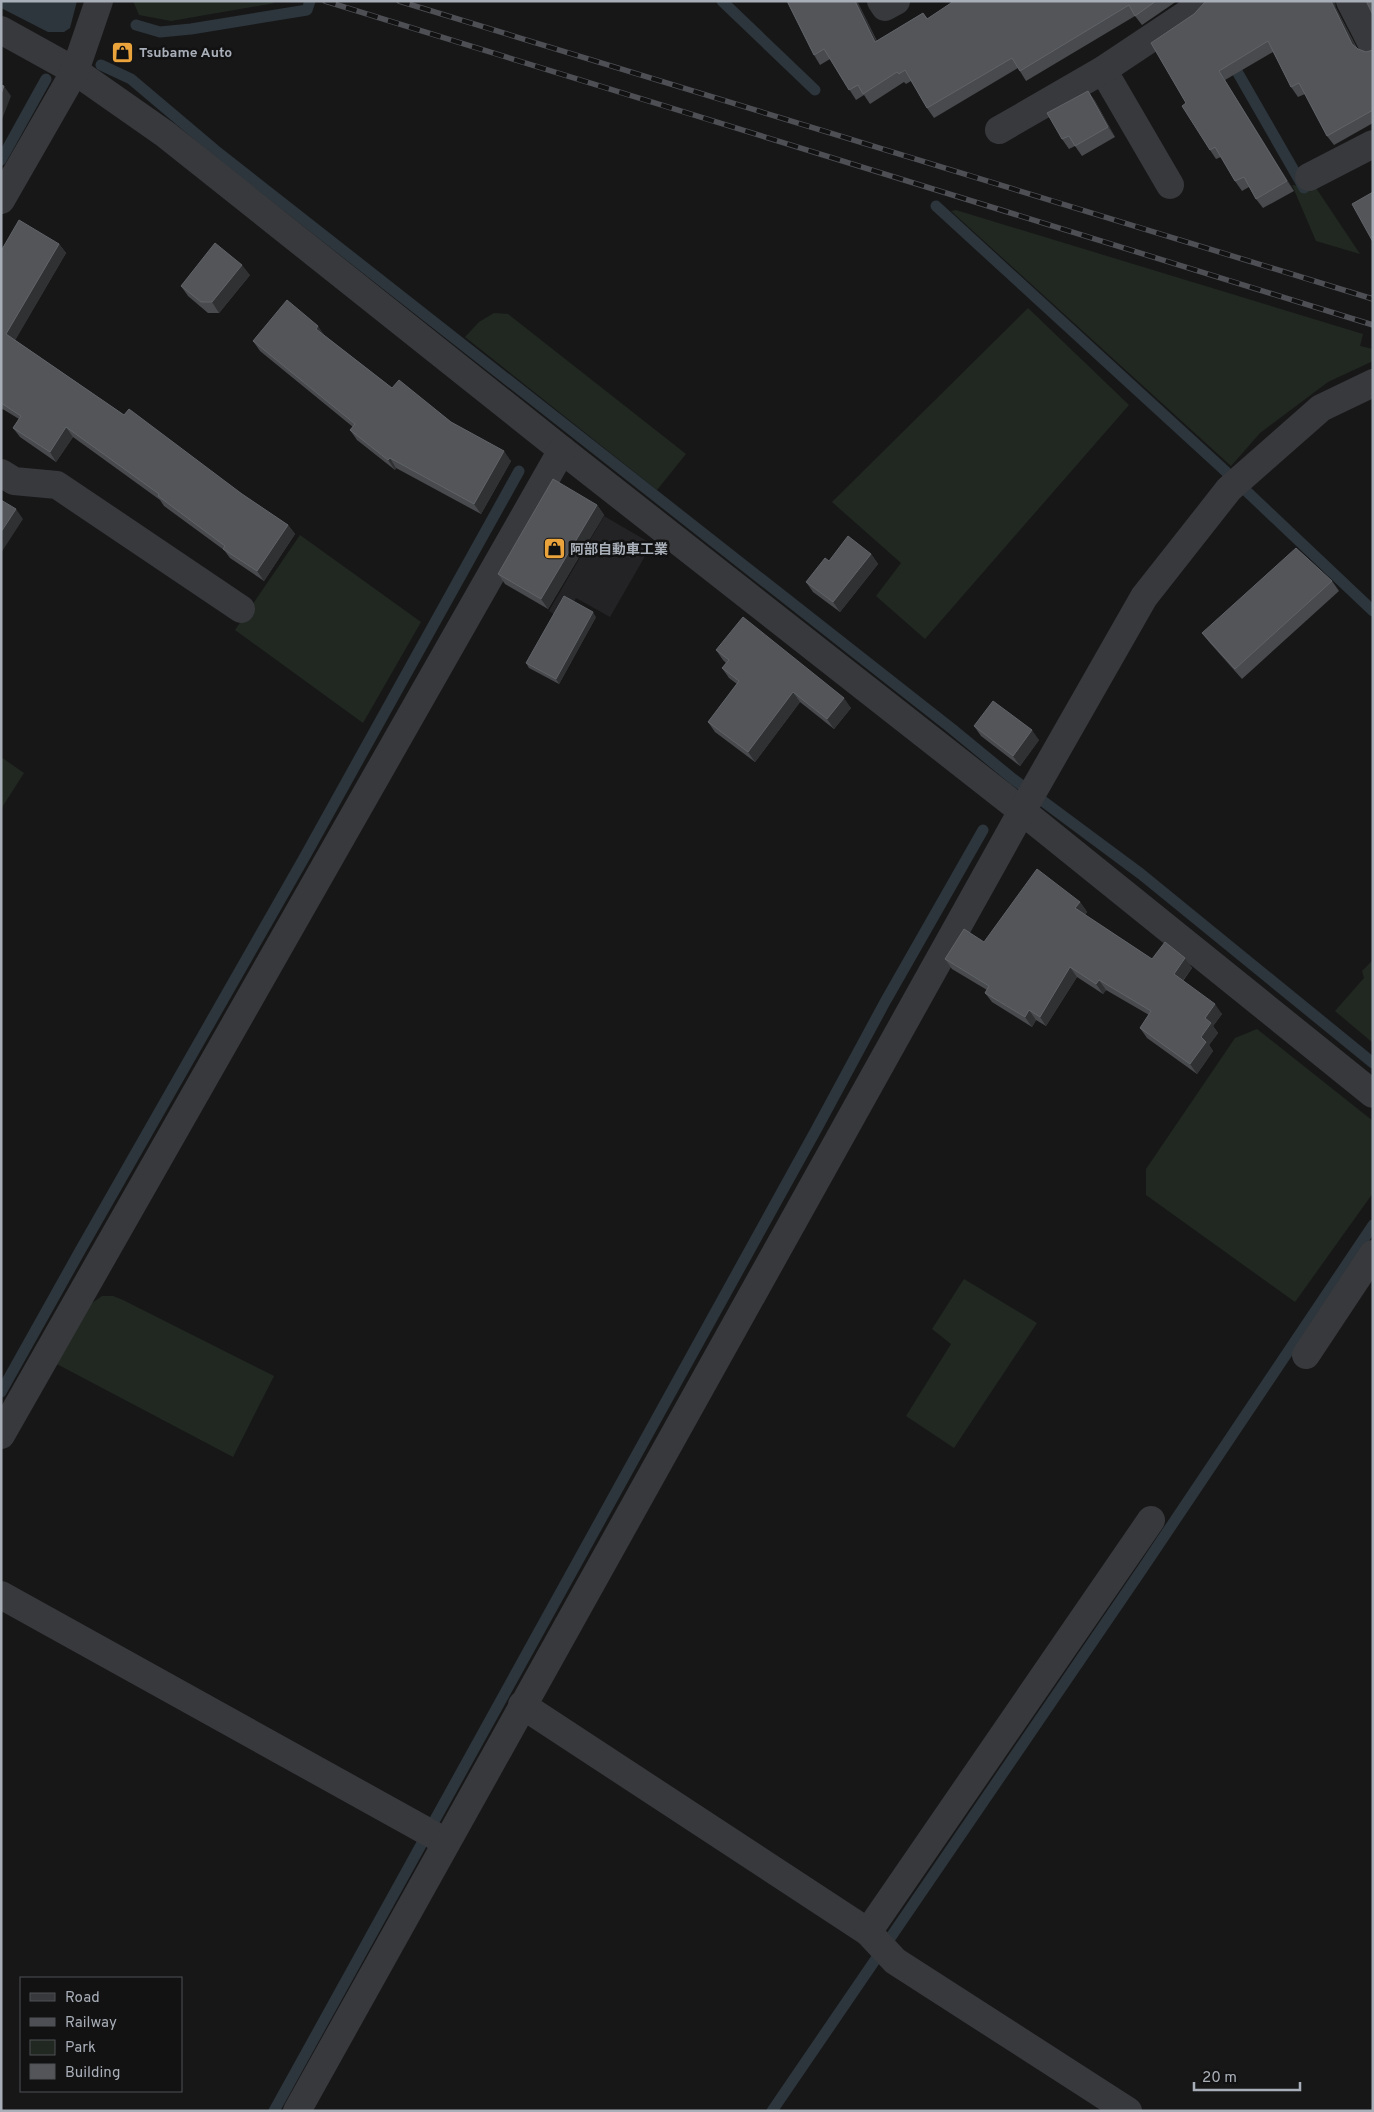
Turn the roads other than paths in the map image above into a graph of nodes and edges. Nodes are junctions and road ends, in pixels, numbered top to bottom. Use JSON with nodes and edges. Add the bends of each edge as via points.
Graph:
{"nodes":[{"id":1,"x":98,"y":1,"type":"edge"},
{"id":2,"x":881,"y":1,"type":"edge"},
{"id":3,"x":896,"y":1,"type":"edge"},
{"id":4,"x":1350,"y":1,"type":"edge"},
{"id":5,"x":1198,"y":5,"type":"edge"},
{"id":6,"x":1,"y":30,"type":"edge"},
{"id":7,"x":1373,"y":46,"type":"edge"},
{"id":8,"x":1103,"y":70,"type":"junction"},
{"id":9,"x":75,"y":71,"type":"junction"},
{"id":10,"x":999,"y":130,"type":"dead end"},
{"id":11,"x":1373,"y":144,"type":"edge"},
{"id":12,"x":1308,"y":177,"type":"dead end"},
{"id":13,"x":1170,"y":185,"type":"dead end"},
{"id":14,"x":1,"y":200,"type":"edge"},
{"id":15,"x":1373,"y":383,"type":"edge"},
{"id":16,"x":562,"y":450,"type":"junction"},
{"id":17,"x":1,"y":474,"type":"edge"},
{"id":18,"x":240,"y":609,"type":"dead end"},
{"id":19,"x":1029,"y":798,"type":"junction"},
{"id":20,"x":1373,"y":1094,"type":"edge"},
{"id":21,"x":1373,"y":1254,"type":"edge"},
{"id":22,"x":1306,"y":1354,"type":"dead end"},
{"id":23,"x":1,"y":1434,"type":"edge"},
{"id":24,"x":1151,"y":1520,"type":"dead end"},
{"id":25,"x":1,"y":1595,"type":"edge"},
{"id":26,"x":522,"y":1705,"type":"junction"},
{"id":27,"x":433,"y":1834,"type":"junction"},
{"id":28,"x":871,"y":1935,"type":"junction"},
{"id":29,"x":297,"y":2111,"type":"edge"},
{"id":30,"x":1128,"y":2111,"type":"edge"}],
"edges":[{"from":1,"to":9,"type":"street"},
{"from":2,"to":3,"type":"street","via":[[885,7]]},
{"from":4,"to":7,"type":"street"},
{"from":5,"to":8,"type":"street"},
{"from":6,"to":9,"type":"street"},
{"from":8,"to":10,"type":"street"},
{"from":8,"to":13,"type":"street"},
{"from":9,"to":14,"type":"street"},
{"from":9,"to":16,"type":"street","via":[[172,140]]},
{"from":11,"to":12,"type":"street"},
{"from":15,"to":19,"type":"street","via":[[1321,408],[1236,482],[1144,597]]},
{"from":16,"to":19,"type":"street"},
{"from":16,"to":23,"type":"street"},
{"from":17,"to":18,"type":"street","via":[[14,481],[57,484]]},
{"from":19,"to":20,"type":"street"},
{"from":19,"to":26,"type":"street"},
{"from":21,"to":22,"type":"street"},
{"from":24,"to":28,"type":"street"},
{"from":25,"to":27,"type":"street"},
{"from":26,"to":27,"type":"street"},
{"from":26,"to":28,"type":"street"},
{"from":27,"to":29,"type":"street"},
{"from":28,"to":30,"type":"street","via":[[895,1961]]}]}
